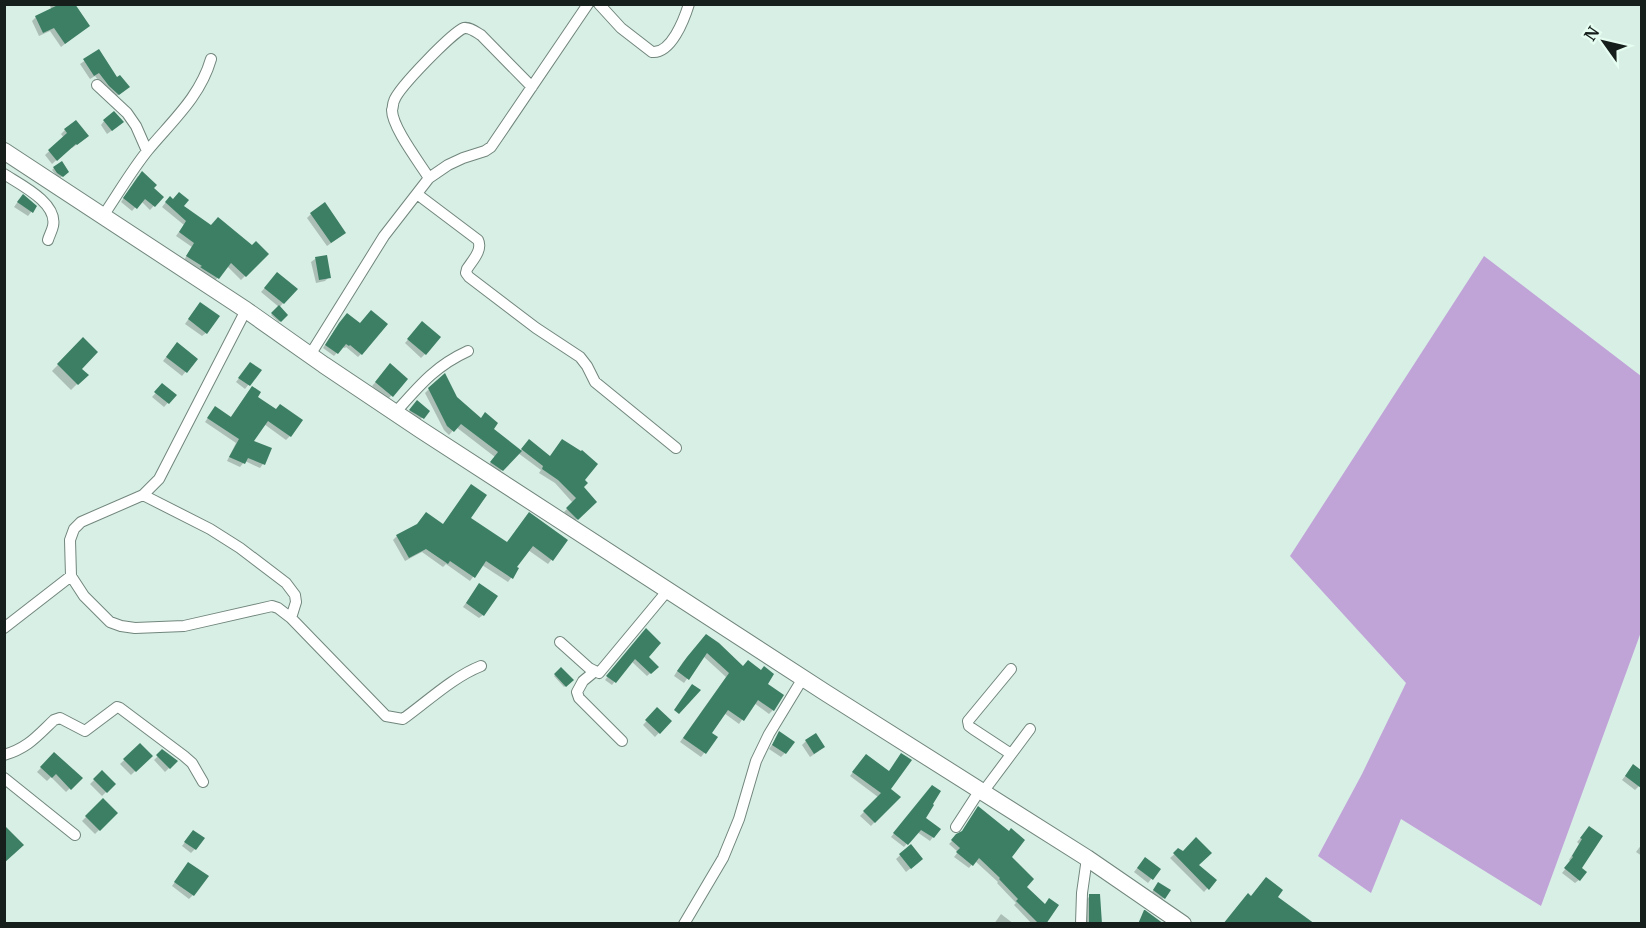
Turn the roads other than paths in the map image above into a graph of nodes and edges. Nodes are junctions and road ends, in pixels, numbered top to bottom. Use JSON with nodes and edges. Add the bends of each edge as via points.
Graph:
{"nodes":[{"id":1,"x":588,"y":4,"type":"edge"},
{"id":2,"x":599,"y":4,"type":"edge"},
{"id":3,"x":688,"y":4,"type":"edge"},
{"id":4,"x":211,"y":59,"type":"dead end"},
{"id":5,"x":97,"y":85,"type":"dead end"},
{"id":6,"x":532,"y":87,"type":"junction"},
{"id":7,"x":4,"y":151,"type":"edge"},
{"id":8,"x":147,"y":151,"type":"junction"},
{"id":9,"x":4,"y":174,"type":"edge"},
{"id":10,"x":429,"y":178,"type":"junction"},
{"id":11,"x":417,"y":194,"type":"junction"},
{"id":12,"x":103,"y":216,"type":"junction"},
{"id":13,"x":48,"y":240,"type":"dead end"},
{"id":14,"x":246,"y":310,"type":"junction"},
{"id":15,"x":468,"y":351,"type":"dead end"},
{"id":16,"x":310,"y":355,"type":"junction"},
{"id":17,"x":395,"y":413,"type":"junction"},
{"id":18,"x":676,"y":448,"type":"dead end"},
{"id":19,"x":143,"y":495,"type":"junction"},
{"id":20,"x":71,"y":576,"type":"junction"},
{"id":21,"x":668,"y":590,"type":"junction"},
{"id":22,"x":291,"y":618,"type":"junction"},
{"id":23,"x":4,"y":628,"type":"edge"},
{"id":24,"x":560,"y":642,"type":"dead end"},
{"id":25,"x":481,"y":666,"type":"dead end"},
{"id":26,"x":1011,"y":669,"type":"dead end"},
{"id":27,"x":594,"y":672,"type":"junction"},
{"id":28,"x":803,"y":678,"type":"junction"},
{"id":29,"x":1030,"y":729,"type":"dead end"},
{"id":30,"x":622,"y":741,"type":"dead end"},
{"id":31,"x":1011,"y":754,"type":"junction"},
{"id":32,"x":4,"y":755,"type":"edge"},
{"id":33,"x":4,"y":778,"type":"edge"},
{"id":34,"x":203,"y":783,"type":"dead end"},
{"id":35,"x":981,"y":791,"type":"junction"},
{"id":36,"x":956,"y":827,"type":"dead end"},
{"id":37,"x":75,"y":835,"type":"dead end"},
{"id":38,"x":1087,"y":858,"type":"junction"},
{"id":39,"x":684,"y":924,"type":"edge"},
{"id":40,"x":1081,"y":924,"type":"edge"},
{"id":41,"x":1183,"y":924,"type":"edge"}],
"edges":[{"from":1,"to":6,"type":"street"},
{"from":2,"to":3,"type":"street","via":[[621,28],[658,53],[673,39]]},
{"from":4,"to":8,"type":"street","via":[[193,99]]},
{"from":5,"to":8,"type":"street","via":[[127,113]]},
{"from":6,"to":10,"type":"street","via":[[491,147],[448,165]]},
{"from":6,"to":10,"type":"street","via":[[481,35],[465,28],[455,34],[416,72],[392,108],[395,124]]},
{"from":7,"to":12,"type":"main road"},
{"from":8,"to":12,"type":"street"},
{"from":9,"to":13,"type":"street","via":[[51,210],[54,225]]},
{"from":10,"to":11,"type":"street"},
{"from":11,"to":16,"type":"street","via":[[384,236]]},
{"from":11,"to":18,"type":"street","via":[[478,240],[480,249],[467,269],[469,278],[580,357],[595,382]]},
{"from":12,"to":14,"type":"main road"},
{"from":14,"to":16,"type":"main road"},
{"from":14,"to":19,"type":"street","via":[[159,479]]},
{"from":15,"to":17,"type":"street","via":[[440,366]]},
{"from":16,"to":17,"type":"main road"},
{"from":17,"to":21,"type":"main road"},
{"from":19,"to":20,"type":"street","via":[[81,522],[74,529],[70,540]]},
{"from":19,"to":22,"type":"street","via":[[210,529],[286,583],[295,595]]},
{"from":20,"to":22,"type":"street","via":[[102,615],[121,626],[184,626],[272,606]]},
{"from":20,"to":23,"type":"street"},
{"from":21,"to":27,"type":"street","via":[[599,674]]},
{"from":21,"to":28,"type":"main road"},
{"from":22,"to":25,"type":"street","via":[[386,716],[403,719]]},
{"from":24,"to":27,"type":"street"},
{"from":26,"to":31,"type":"street","via":[[968,721],[969,726]]},
{"from":27,"to":30,"type":"street","via":[[579,687],[579,698]]},
{"from":28,"to":35,"type":"main road"},
{"from":28,"to":39,"type":"street","via":[[756,761],[723,858]]},
{"from":29,"to":31,"type":"street"},
{"from":31,"to":35,"type":"street"},
{"from":32,"to":34,"type":"street","via":[[28,745],[54,720],[60,718],[85,731],[117,707],[192,763]]},
{"from":33,"to":37,"type":"street"},
{"from":35,"to":36,"type":"street"},
{"from":35,"to":38,"type":"main road"},
{"from":38,"to":40,"type":"street"},
{"from":38,"to":41,"type":"main road"}]}
